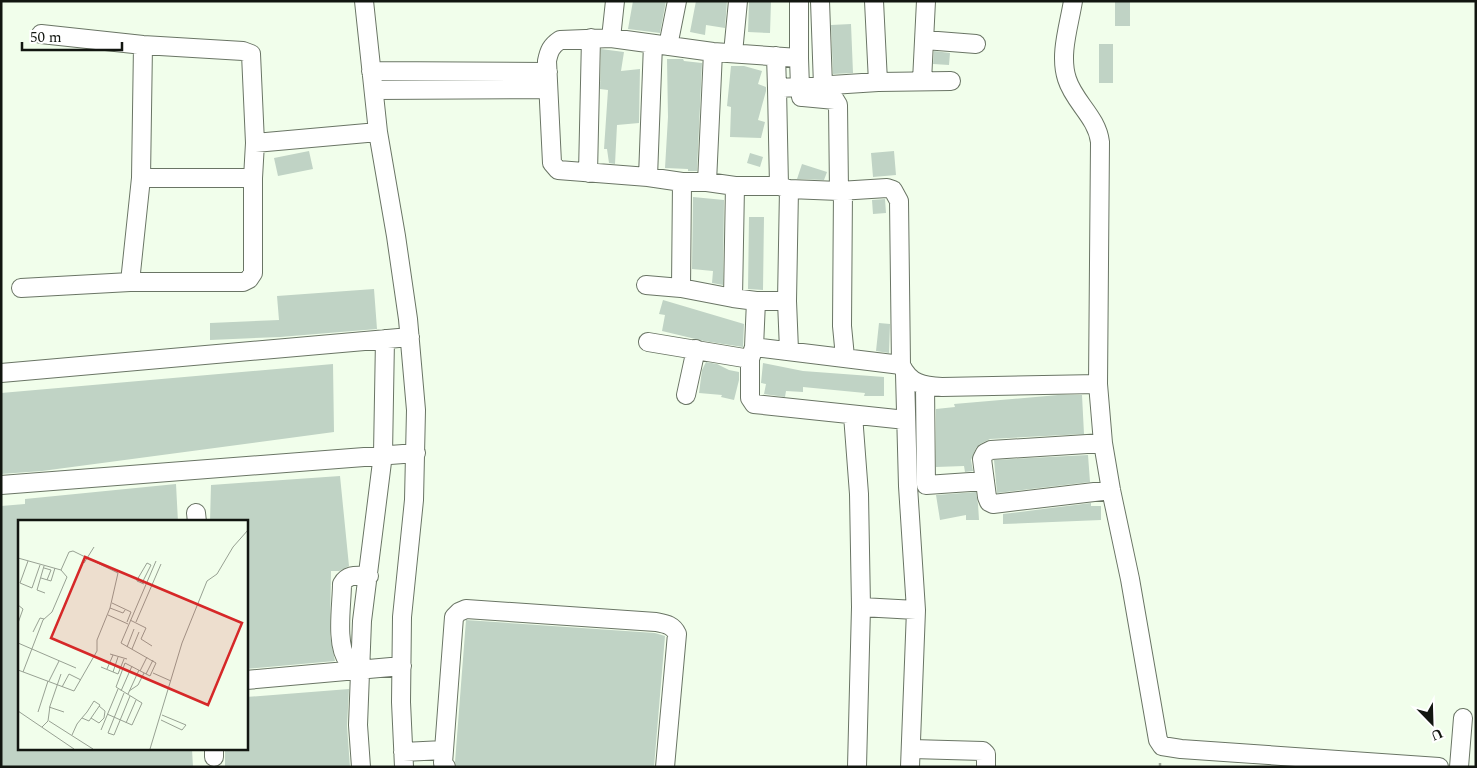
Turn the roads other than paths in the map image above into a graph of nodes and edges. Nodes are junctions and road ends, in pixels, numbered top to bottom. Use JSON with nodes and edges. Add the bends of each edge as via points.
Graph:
{"nodes":[{"id":1,"x":364,"y":1,"type":"edge"},
{"id":2,"x":615,"y":1,"type":"edge"},
{"id":3,"x":677,"y":1,"type":"edge"},
{"id":4,"x":738,"y":1,"type":"edge"},
{"id":5,"x":799,"y":1,"type":"edge"},
{"id":6,"x":820,"y":1,"type":"edge"},
{"id":7,"x":874,"y":1,"type":"edge"},
{"id":8,"x":926,"y":1,"type":"edge"},
{"id":9,"x":1073,"y":1,"type":"edge"},
{"id":10,"x":41,"y":34,"type":"dead end"},
{"id":11,"x":591,"y":38,"type":"junction"},
{"id":12,"x":611,"y":38,"type":"junction"},
{"id":13,"x":925,"y":40,"type":"junction"},
{"id":14,"x":976,"y":44,"type":"dead end"},
{"id":15,"x":143,"y":45,"type":"junction"},
{"id":16,"x":660,"y":45,"type":"junction"},
{"id":17,"x":712,"y":52,"type":"junction"},
{"id":18,"x":733,"y":53,"type":"junction"},
{"id":19,"x":776,"y":56,"type":"junction"},
{"id":20,"x":799,"y":58,"type":"junction"},
{"id":21,"x":371,"y":72,"type":"junction"},
{"id":22,"x":463,"y":80,"type":"junction"},
{"id":23,"x":548,"y":81,"type":"junction"},
{"id":24,"x":922,"y":81,"type":"junction"},
{"id":25,"x":951,"y":81,"type":"dead end"},
{"id":26,"x":878,"y":82,"type":"junction"},
{"id":27,"x":823,"y":86,"type":"junction"},
{"id":28,"x":374,"y":90,"type":"junction"},
{"id":29,"x":801,"y":92,"type":"junction"},
{"id":30,"x":778,"y":93,"type":"junction"},
{"id":31,"x":378,"y":132,"type":"junction"},
{"id":32,"x":255,"y":143,"type":"junction"},
{"id":33,"x":588,"y":173,"type":"junction"},
{"id":34,"x":648,"y":177,"type":"junction"},
{"id":35,"x":141,"y":178,"type":"junction"},
{"id":36,"x":252,"y":178,"type":"junction"},
{"id":37,"x":682,"y":182,"type":"junction"},
{"id":38,"x":707,"y":182,"type":"junction"},
{"id":39,"x":735,"y":186,"type":"junction"},
{"id":40,"x":784,"y":188,"type":"junction"},
{"id":41,"x":841,"y":190,"type":"junction"},
{"id":42,"x":130,"y":282,"type":"junction"},
{"id":43,"x":646,"y":284,"type":"dead end"},
{"id":44,"x":21,"y":288,"type":"dead end"},
{"id":45,"x":682,"y":288,"type":"junction"},
{"id":46,"x":733,"y":298,"type":"junction"},
{"id":47,"x":756,"y":301,"type":"junction"},
{"id":48,"x":787,"y":301,"type":"junction"},
{"id":49,"x":410,"y":337,"type":"junction"},
{"id":50,"x":385,"y":339,"type":"junction"},
{"id":51,"x":648,"y":342,"type":"dead end"},
{"id":52,"x":696,"y":349,"type":"junction"},
{"id":53,"x":790,"y":350,"type":"junction"},
{"id":54,"x":752,"y":353,"type":"junction"},
{"id":55,"x":845,"y":357,"type":"junction"},
{"id":56,"x":903,"y":370,"type":"junction"},
{"id":57,"x":1,"y":373,"type":"edge"},
{"id":58,"x":1098,"y":384,"type":"junction"},
{"id":59,"x":925,"y":386,"type":"junction"},
{"id":60,"x":686,"y":395,"type":"dead end"},
{"id":61,"x":853,"y":416,"type":"junction"},
{"id":62,"x":906,"y":420,"type":"junction"},
{"id":63,"x":1103,"y":443,"type":"junction"},
{"id":64,"x":416,"y":453,"type":"junction"},
{"id":65,"x":383,"y":454,"type":"junction"},
{"id":66,"x":984,"y":481,"type":"junction"},
{"id":67,"x":1,"y":485,"type":"edge"},
{"id":68,"x":1111,"y":490,"type":"junction"},
{"id":69,"x":369,"y":576,"type":"junction"},
{"id":70,"x":861,"y":607,"type":"junction"},
{"id":71,"x":916,"y":610,"type":"junction"},
{"id":72,"x":402,"y":666,"type":"junction"},
{"id":73,"x":360,"y":671,"type":"junction"},
{"id":74,"x":248,"y":680,"type":"edge"},
{"id":75,"x":1463,"y":718,"type":"dead end"},
{"id":76,"x":445,"y":758,"type":"edge"},
{"id":77,"x":911,"y":758,"type":"edge"},
{"id":78,"x":931,"y":759,"type":"edge"},
{"id":79,"x":403,"y":760,"type":"edge"},
{"id":80,"x":361,"y":767,"type":"edge"},
{"id":81,"x":665,"y":767,"type":"edge"},
{"id":82,"x":857,"y":767,"type":"edge"},
{"id":83,"x":986,"y":767,"type":"edge"},
{"id":84,"x":1439,"y":767,"type":"edge"},
{"id":85,"x":1459,"y":767,"type":"edge"}],
"edges":[{"from":1,"to":21,"type":"street"},
{"from":2,"to":12,"type":"street"},
{"from":3,"to":16,"type":"street"},
{"from":4,"to":18,"type":"street"},
{"from":5,"to":20,"type":"street"},
{"from":6,"to":27,"type":"street"},
{"from":7,"to":26,"type":"street"},
{"from":8,"to":13,"type":"street"},
{"from":9,"to":58,"type":"street","via":[[1064,53],[1067,79],[1090,116],[1100,142]]},
{"from":10,"to":15,"type":"street"},
{"from":11,"to":12,"type":"street"},
{"from":11,"to":23,"type":"street","via":[[560,40],[554,44],[547,61]]},
{"from":11,"to":33,"type":"street"},
{"from":12,"to":16,"type":"street"},
{"from":13,"to":14,"type":"street"},
{"from":13,"to":24,"type":"street"},
{"from":15,"to":32,"type":"street","via":[[251,54]]},
{"from":15,"to":35,"type":"street"},
{"from":16,"to":17,"type":"street"},
{"from":16,"to":34,"type":"street"},
{"from":17,"to":18,"type":"street"},
{"from":17,"to":38,"type":"street"},
{"from":18,"to":19,"type":"street"},
{"from":19,"to":20,"type":"street"},
{"from":19,"to":30,"type":"street"},
{"from":20,"to":29,"type":"street"},
{"from":21,"to":22,"type":"street"},
{"from":21,"to":28,"type":"street"},
{"from":22,"to":23,"type":"street"},
{"from":22,"to":28,"type":"street"},
{"from":23,"to":33,"type":"street","via":[[552,163],[558,170]]},
{"from":24,"to":25,"type":"street"},
{"from":24,"to":26,"type":"street"},
{"from":26,"to":27,"type":"street"},
{"from":27,"to":29,"type":"street"},
{"from":28,"to":31,"type":"street"},
{"from":29,"to":30,"type":"street"},
{"from":29,"to":41,"type":"street","via":[[835,100],[838,105]]},
{"from":30,"to":40,"type":"street"},
{"from":31,"to":32,"type":"street"},
{"from":31,"to":49,"type":"street"},
{"from":32,"to":36,"type":"street"},
{"from":33,"to":34,"type":"street"},
{"from":34,"to":37,"type":"street"},
{"from":35,"to":36,"type":"street"},
{"from":35,"to":42,"type":"street"},
{"from":36,"to":42,"type":"street","via":[[253,273],[249,279],[243,282]]},
{"from":37,"to":38,"type":"street"},
{"from":37,"to":45,"type":"street"},
{"from":38,"to":39,"type":"street"},
{"from":39,"to":40,"type":"street"},
{"from":39,"to":46,"type":"street"},
{"from":40,"to":41,"type":"street"},
{"from":40,"to":48,"type":"street"},
{"from":41,"to":55,"type":"street"},
{"from":41,"to":56,"type":"street","via":[[887,188],[893,190],[899,201]]},
{"from":42,"to":44,"type":"street"},
{"from":43,"to":45,"type":"street"},
{"from":45,"to":46,"type":"street"},
{"from":46,"to":47,"type":"street"},
{"from":47,"to":48,"type":"street"},
{"from":47,"to":54,"type":"street"},
{"from":48,"to":53,"type":"street"},
{"from":49,"to":50,"type":"street"},
{"from":49,"to":64,"type":"street"},
{"from":50,"to":57,"type":"street"},
{"from":50,"to":65,"type":"street"},
{"from":51,"to":52,"type":"street"},
{"from":52,"to":54,"type":"street"},
{"from":52,"to":60,"type":"street"},
{"from":53,"to":54,"type":"street"},
{"from":53,"to":55,"type":"street"},
{"from":54,"to":61,"type":"street","via":[[750,398],[754,404]]},
{"from":55,"to":56,"type":"street"},
{"from":56,"to":59,"type":"street"},
{"from":56,"to":62,"type":"street"},
{"from":58,"to":59,"type":"street"},
{"from":58,"to":63,"type":"street"},
{"from":59,"to":66,"type":"street","via":[[926,486]]},
{"from":61,"to":62,"type":"street"},
{"from":61,"to":70,"type":"street","via":[[860,494]]},
{"from":62,"to":71,"type":"street"},
{"from":63,"to":66,"type":"street","via":[[990,450],[982,459]]},
{"from":63,"to":68,"type":"street"},
{"from":64,"to":65,"type":"street"},
{"from":64,"to":72,"type":"street","via":[[402,618]]},
{"from":65,"to":67,"type":"street"},
{"from":65,"to":69,"type":"street"},
{"from":66,"to":68,"type":"street","via":[[987,497],[993,504]]},
{"from":68,"to":84,"type":"street","via":[[1130,579],[1152,714],[1162,746]]},
{"from":69,"to":73,"type":"street","via":[[362,621]]},
{"from":69,"to":73,"type":"street","via":[[349,576],[342,584],[342,647],[348,661]]},
{"from":70,"to":71,"type":"street"},
{"from":70,"to":82,"type":"street"},
{"from":71,"to":77,"type":"street"},
{"from":72,"to":73,"type":"street"},
{"from":72,"to":79,"type":"street"},
{"from":73,"to":74,"type":"street"},
{"from":73,"to":80,"type":"street","via":[[358,725]]},
{"from":75,"to":85,"type":"street"},
{"from":76,"to":79,"type":"street"},
{"from":76,"to":81,"type":"street","via":[[454,617],[466,609],[656,622],[674,628],[677,634]]},
{"from":77,"to":78,"type":"street"},
{"from":78,"to":83,"type":"street","via":[[983,752],[986,754]]}]}
